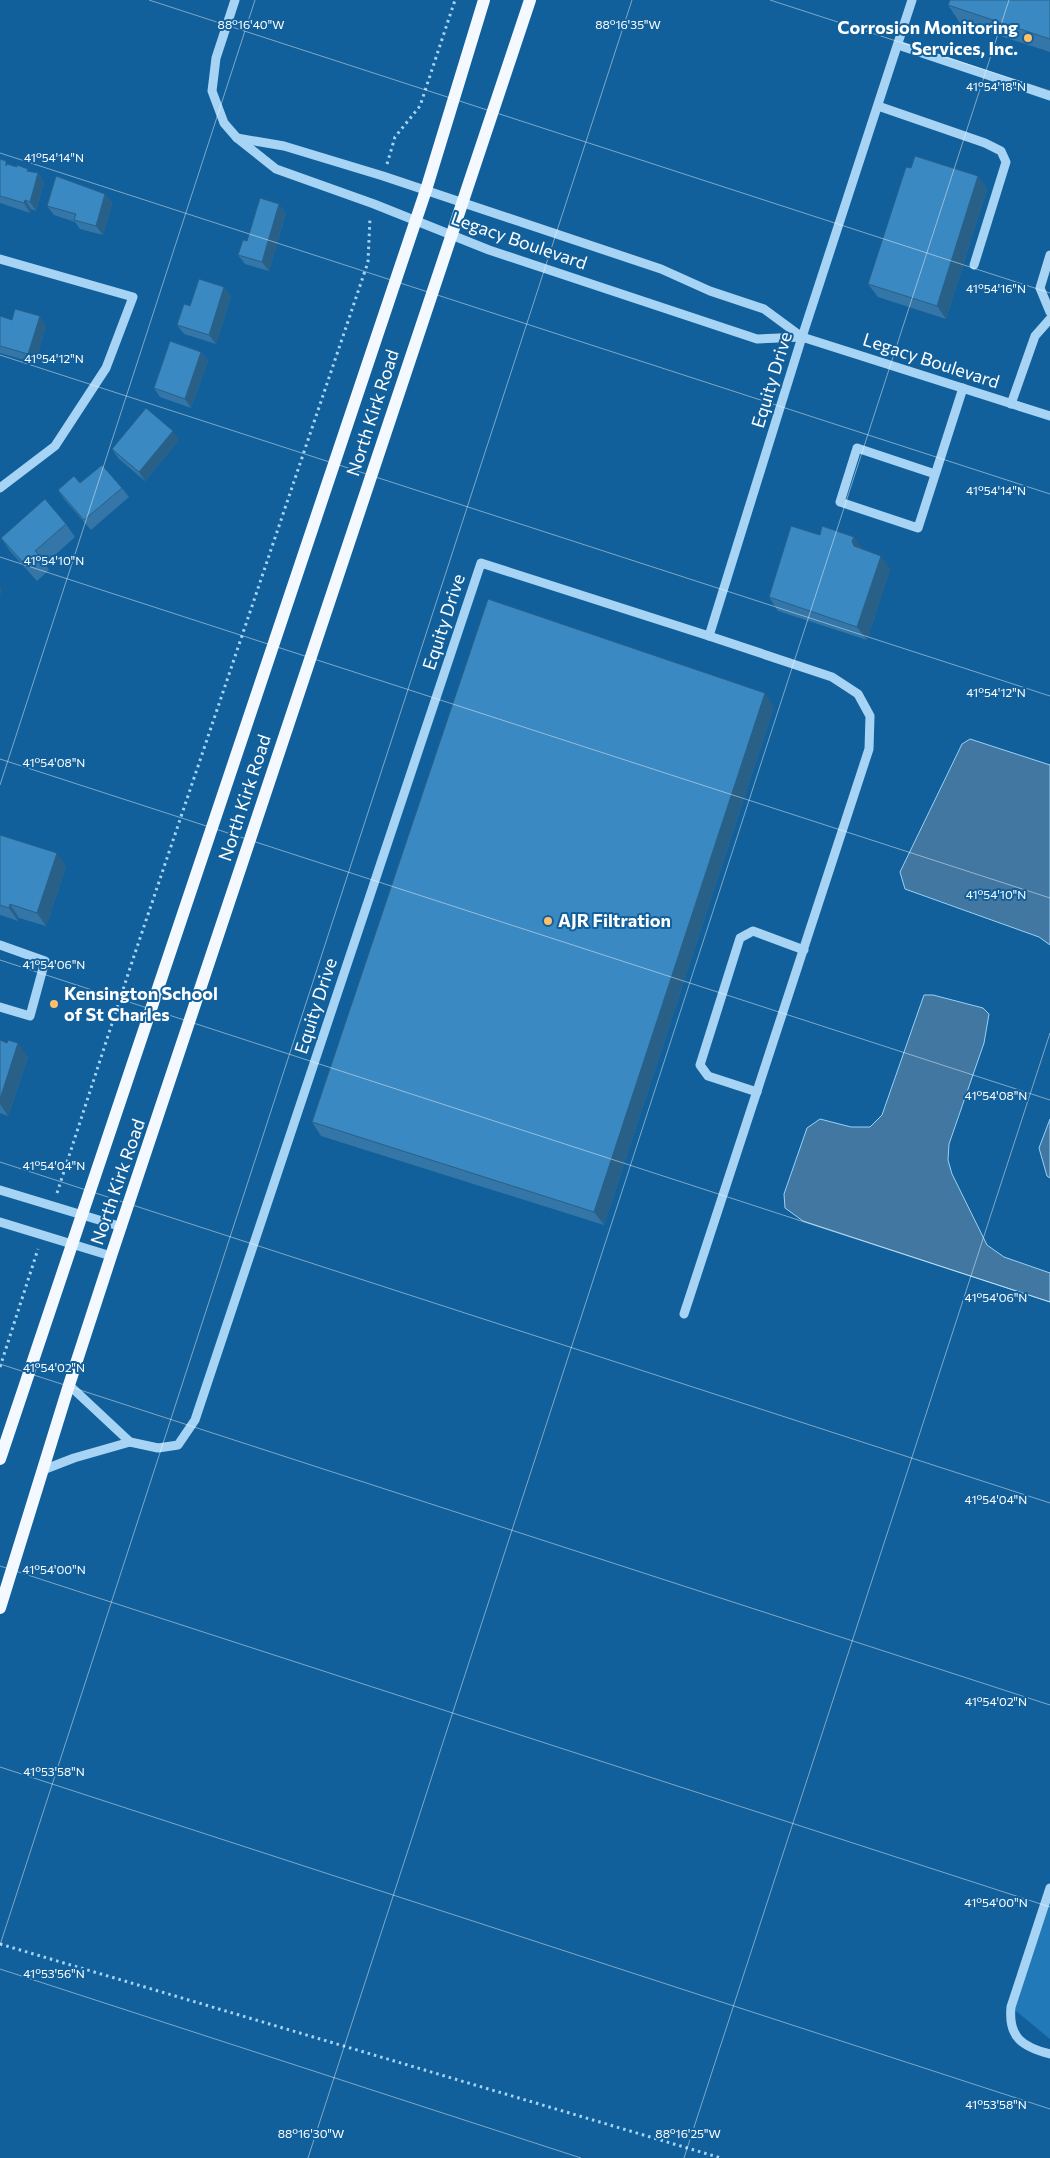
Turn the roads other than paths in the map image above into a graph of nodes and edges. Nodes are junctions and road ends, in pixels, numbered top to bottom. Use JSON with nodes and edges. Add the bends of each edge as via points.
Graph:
{"nodes":[{"id":1,"x":235,"y":0,"type":"edge"},
{"id":2,"x":484,"y":0,"type":"edge"},
{"id":3,"x":530,"y":0,"type":"edge"},
{"id":4,"x":912,"y":0,"type":"edge"},
{"id":5,"x":898,"y":45,"type":"junction"},
{"id":6,"x":1050,"y":96,"type":"edge"},
{"id":7,"x":878,"y":106,"type":"junction"},
{"id":8,"x":237,"y":138,"type":"junction"},
{"id":9,"x":426,"y":190,"type":"junction"},
{"id":10,"x":461,"y":202,"type":"junction"},
{"id":11,"x":415,"y":221,"type":"junction"},
{"id":12,"x":451,"y":235,"type":"junction"},
{"id":13,"x":1050,"y":255,"type":"edge"},
{"id":14,"x":0,"y":259,"type":"edge"},
{"id":15,"x":974,"y":265,"type":"dead end"},
{"id":16,"x":1050,"y":312,"type":"edge"},
{"id":17,"x":1050,"y":319,"type":"edge"},
{"id":18,"x":802,"y":337,"type":"junction"},
{"id":19,"x":963,"y":388,"type":"junction"},
{"id":20,"x":1011,"y":404,"type":"junction"},
{"id":21,"x":1050,"y":416,"type":"edge"},
{"id":22,"x":936,"y":474,"type":"junction"},
{"id":23,"x":0,"y":488,"type":"edge"},
{"id":24,"x":709,"y":636,"type":"junction"},
{"id":25,"x":0,"y":945,"type":"edge"},
{"id":26,"x":804,"y":950,"type":"junction"},
{"id":27,"x":0,"y":1007,"type":"edge"},
{"id":28,"x":757,"y":1092,"type":"junction"},
{"id":29,"x":0,"y":1190,"type":"edge"},
{"id":30,"x":81,"y":1214,"type":"junction"},
{"id":31,"x":0,"y":1222,"type":"edge"},
{"id":32,"x":122,"y":1227,"type":"junction"},
{"id":33,"x":72,"y":1243,"type":"junction"},
{"id":34,"x":111,"y":1256,"type":"junction"},
{"id":35,"x":684,"y":1314,"type":"dead end"},
{"id":36,"x":68,"y":1385,"type":"junction"},
{"id":37,"x":130,"y":1442,"type":"junction"},
{"id":38,"x":0,"y":1460,"type":"edge"},
{"id":39,"x":43,"y":1470,"type":"junction"},
{"id":40,"x":0,"y":1608,"type":"edge"},
{"id":41,"x":1050,"y":1888,"type":"edge"},
{"id":42,"x":1050,"y":2054,"type":"edge"}],
"edges":[{"from":1,"to":8,"type":"street","name":"Legacy Boulevard","via":[[216,58],[212,91],[224,123]]},
{"from":2,"to":9,"type":"main road","name":"North Kirk Road"},
{"from":3,"to":10,"type":"main road","name":"North Kirk Road"},
{"from":4,"to":5,"type":"street","name":"Equity Drive"},
{"from":5,"to":6,"type":"street"},
{"from":5,"to":7,"type":"street","name":"Equity Drive"},
{"from":7,"to":15,"type":"street","via":[[1001,151],[1006,162]]},
{"from":7,"to":18,"type":"street","name":"Equity Drive"},
{"from":8,"to":9,"type":"street","name":"Legacy Boulevard","via":[[284,146]]},
{"from":8,"to":11,"type":"street","name":"Legacy Boulevard","via":[[276,169]]},
{"from":9,"to":10,"type":"street","name":"Legacy Boulevard"},
{"from":9,"to":11,"type":"main road","name":"North Kirk Road"},
{"from":10,"to":12,"type":"main road","name":"North Kirk Road"},
{"from":10,"to":18,"type":"street","name":"Legacy Boulevard","via":[[661,269],[764,309]]},
{"from":11,"to":12,"type":"street","name":"Legacy Boulevard"},
{"from":11,"to":30,"type":"main road","name":"North Kirk Road"},
{"from":12,"to":18,"type":"street","name":"Legacy Boulevard","via":[[757,339]]},
{"from":12,"to":32,"type":"main road","name":"North Kirk Road"},
{"from":13,"to":16,"type":"street","via":[[1040,288]]},
{"from":14,"to":23,"type":"street","via":[[133,297],[106,368],[55,446]]},
{"from":17,"to":20,"type":"street","via":[[1035,336]]},
{"from":18,"to":19,"type":"street","name":"Legacy Boulevard"},
{"from":18,"to":24,"type":"street","name":"Equity Drive"},
{"from":19,"to":20,"type":"street","name":"Legacy Boulevard"},
{"from":19,"to":22,"type":"street"},
{"from":20,"to":21,"type":"street","name":"Legacy Boulevard"},
{"from":22,"to":22,"type":"street","via":[[918,528],[840,502],[857,448]]},
{"from":24,"to":26,"type":"street","via":[[832,677],[858,694],[870,716],[870,749]]},
{"from":24,"to":37,"type":"street","name":"Equity Drive","via":[[481,563],[195,1420],[178,1445],[158,1448]]},
{"from":25,"to":27,"type":"street","via":[[45,961],[30,1016]]},
{"from":26,"to":28,"type":"street"},
{"from":26,"to":28,"type":"street","via":[[753,931],[740,938],[700,1065],[708,1076]]},
{"from":28,"to":35,"type":"street"},
{"from":29,"to":30,"type":"street"},
{"from":30,"to":32,"type":"street"},
{"from":30,"to":33,"type":"main road","name":"North Kirk Road"},
{"from":31,"to":33,"type":"street"},
{"from":32,"to":34,"type":"main road","name":"North Kirk Road"},
{"from":33,"to":34,"type":"street"},
{"from":33,"to":38,"type":"main road","name":"North Kirk Road"},
{"from":34,"to":36,"type":"main road","name":"North Kirk Road"},
{"from":36,"to":37,"type":"street"},
{"from":36,"to":39,"type":"main road","name":"North Kirk Road"},
{"from":37,"to":39,"type":"street","name":"Equity Drive"},
{"from":39,"to":40,"type":"main road","name":"North Kirk Road"},
{"from":41,"to":42,"type":"street","via":[[1011,2007],[1010,2021],[1015,2034],[1027,2047]]}]}
